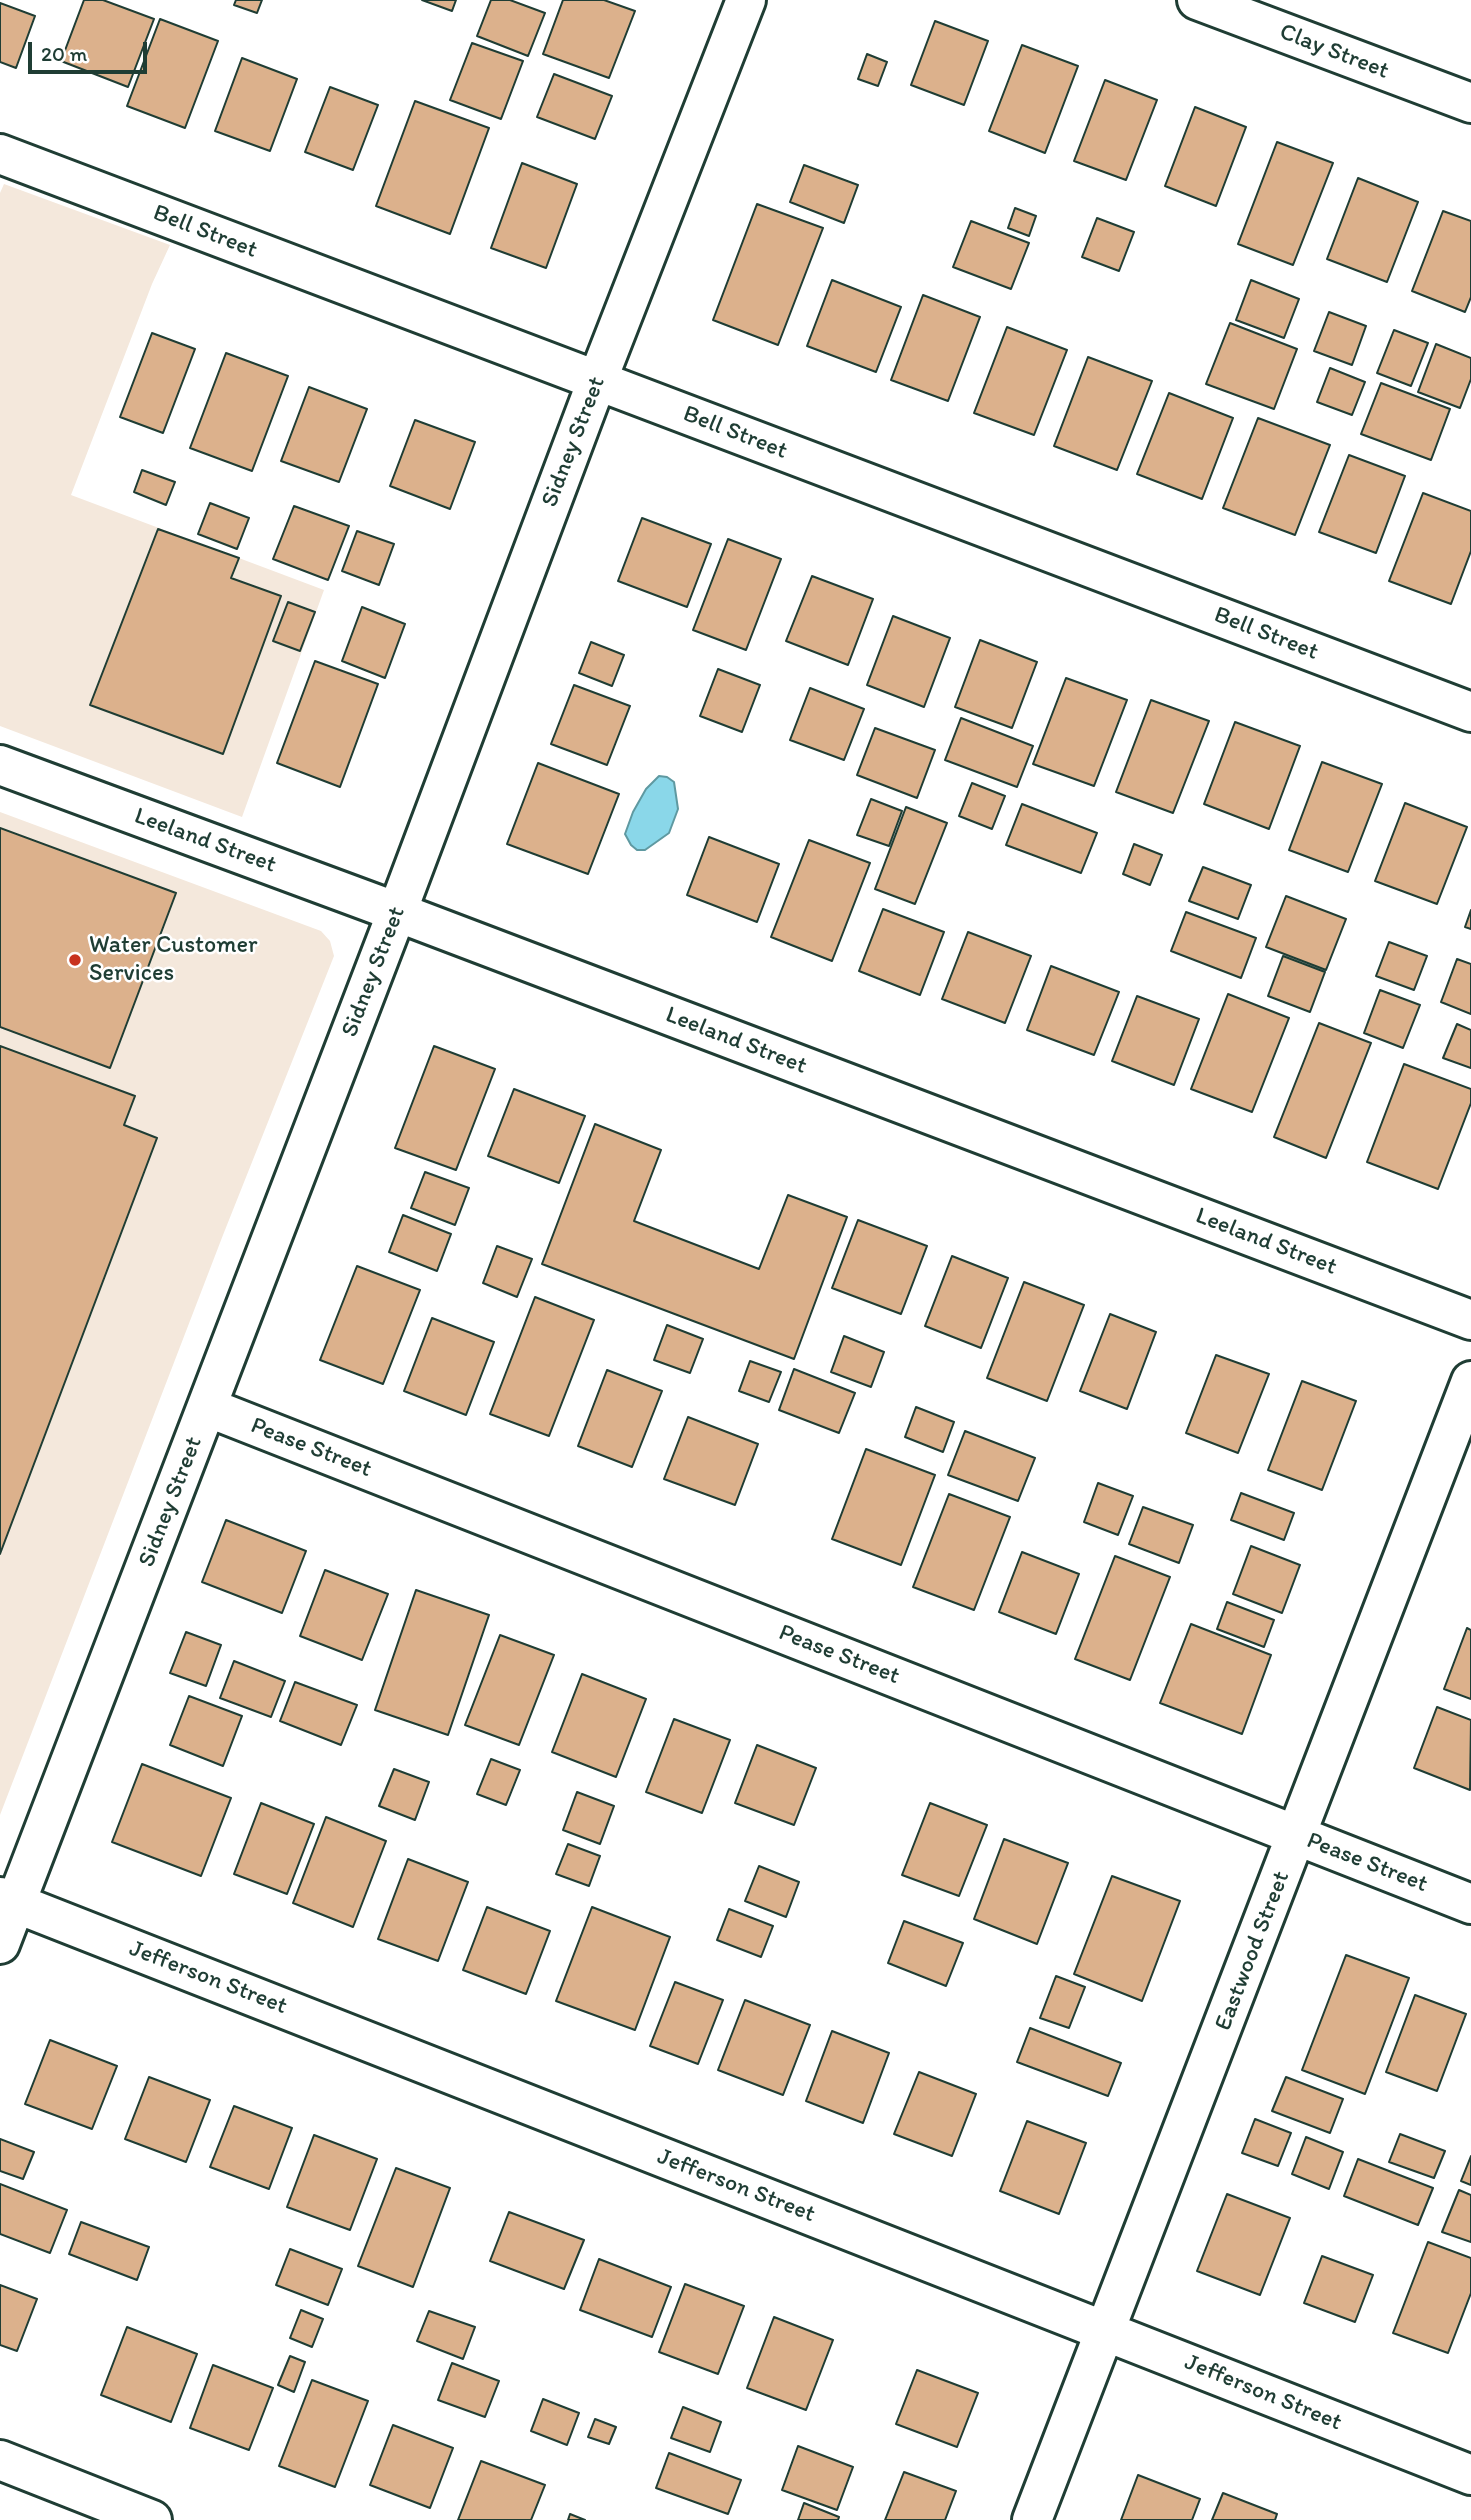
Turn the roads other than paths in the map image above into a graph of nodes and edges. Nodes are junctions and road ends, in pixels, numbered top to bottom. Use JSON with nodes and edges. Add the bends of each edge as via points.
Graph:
{"nodes":[{"id":1,"x":746,"y":0,"type":"edge"},
{"id":2,"x":1198,"y":0,"type":"edge"},
{"id":3,"x":1471,"y":103,"type":"edge"},
{"id":4,"x":0,"y":154,"type":"edge"},
{"id":5,"x":597,"y":381,"type":"junction"},
{"id":6,"x":1471,"y":712,"type":"edge"},
{"id":7,"x":0,"y":765,"type":"edge"},
{"id":8,"x":397,"y":912,"type":"junction"},
{"id":9,"x":1471,"y":1320,"type":"edge"},
{"id":10,"x":1471,"y":1381,"type":"edge"},
{"id":11,"x":207,"y":1407,"type":"junction"},
{"id":12,"x":1297,"y":1836,"type":"junction"},
{"id":13,"x":8,"y":1900,"type":"edge"},
{"id":14,"x":1471,"y":1904,"type":"edge"},
{"id":15,"x":0,"y":1944,"type":"edge"},
{"id":16,"x":1106,"y":2331,"type":"junction"},
{"id":17,"x":0,"y":2460,"type":"edge"},
{"id":18,"x":1471,"y":2475,"type":"edge"},
{"id":19,"x":152,"y":2520,"type":"edge"},
{"id":20,"x":1032,"y":2520,"type":"edge"}],
"edges":[{"from":1,"to":5,"type":"street","name":"Sidney Street"},
{"from":2,"to":3,"type":"street","name":"Clay Street"},
{"from":4,"to":5,"type":"street","name":"Bell Street"},
{"from":5,"to":6,"type":"street","name":"Bell Street"},
{"from":5,"to":8,"type":"street","name":"Sidney Street"},
{"from":7,"to":8,"type":"street","name":"Leeland Street"},
{"from":8,"to":9,"type":"street","name":"Leeland Street"},
{"from":8,"to":11,"type":"street","name":"Sidney Street"},
{"from":10,"to":12,"type":"street","name":"Eastwood Street"},
{"from":11,"to":12,"type":"street","name":"Pease Street"},
{"from":11,"to":13,"type":"street","name":"Sidney Street"},
{"from":12,"to":14,"type":"street","name":"Pease Street"},
{"from":12,"to":16,"type":"street","name":"Eastwood Street"},
{"from":13,"to":15,"type":"street","name":"Sidney Street"},
{"from":13,"to":16,"type":"street","name":"Jefferson Street"},
{"from":16,"to":18,"type":"street","name":"Jefferson Street"},
{"from":16,"to":20,"type":"street","name":"Eastwood Street"},
{"from":17,"to":19,"type":"street"}]}
